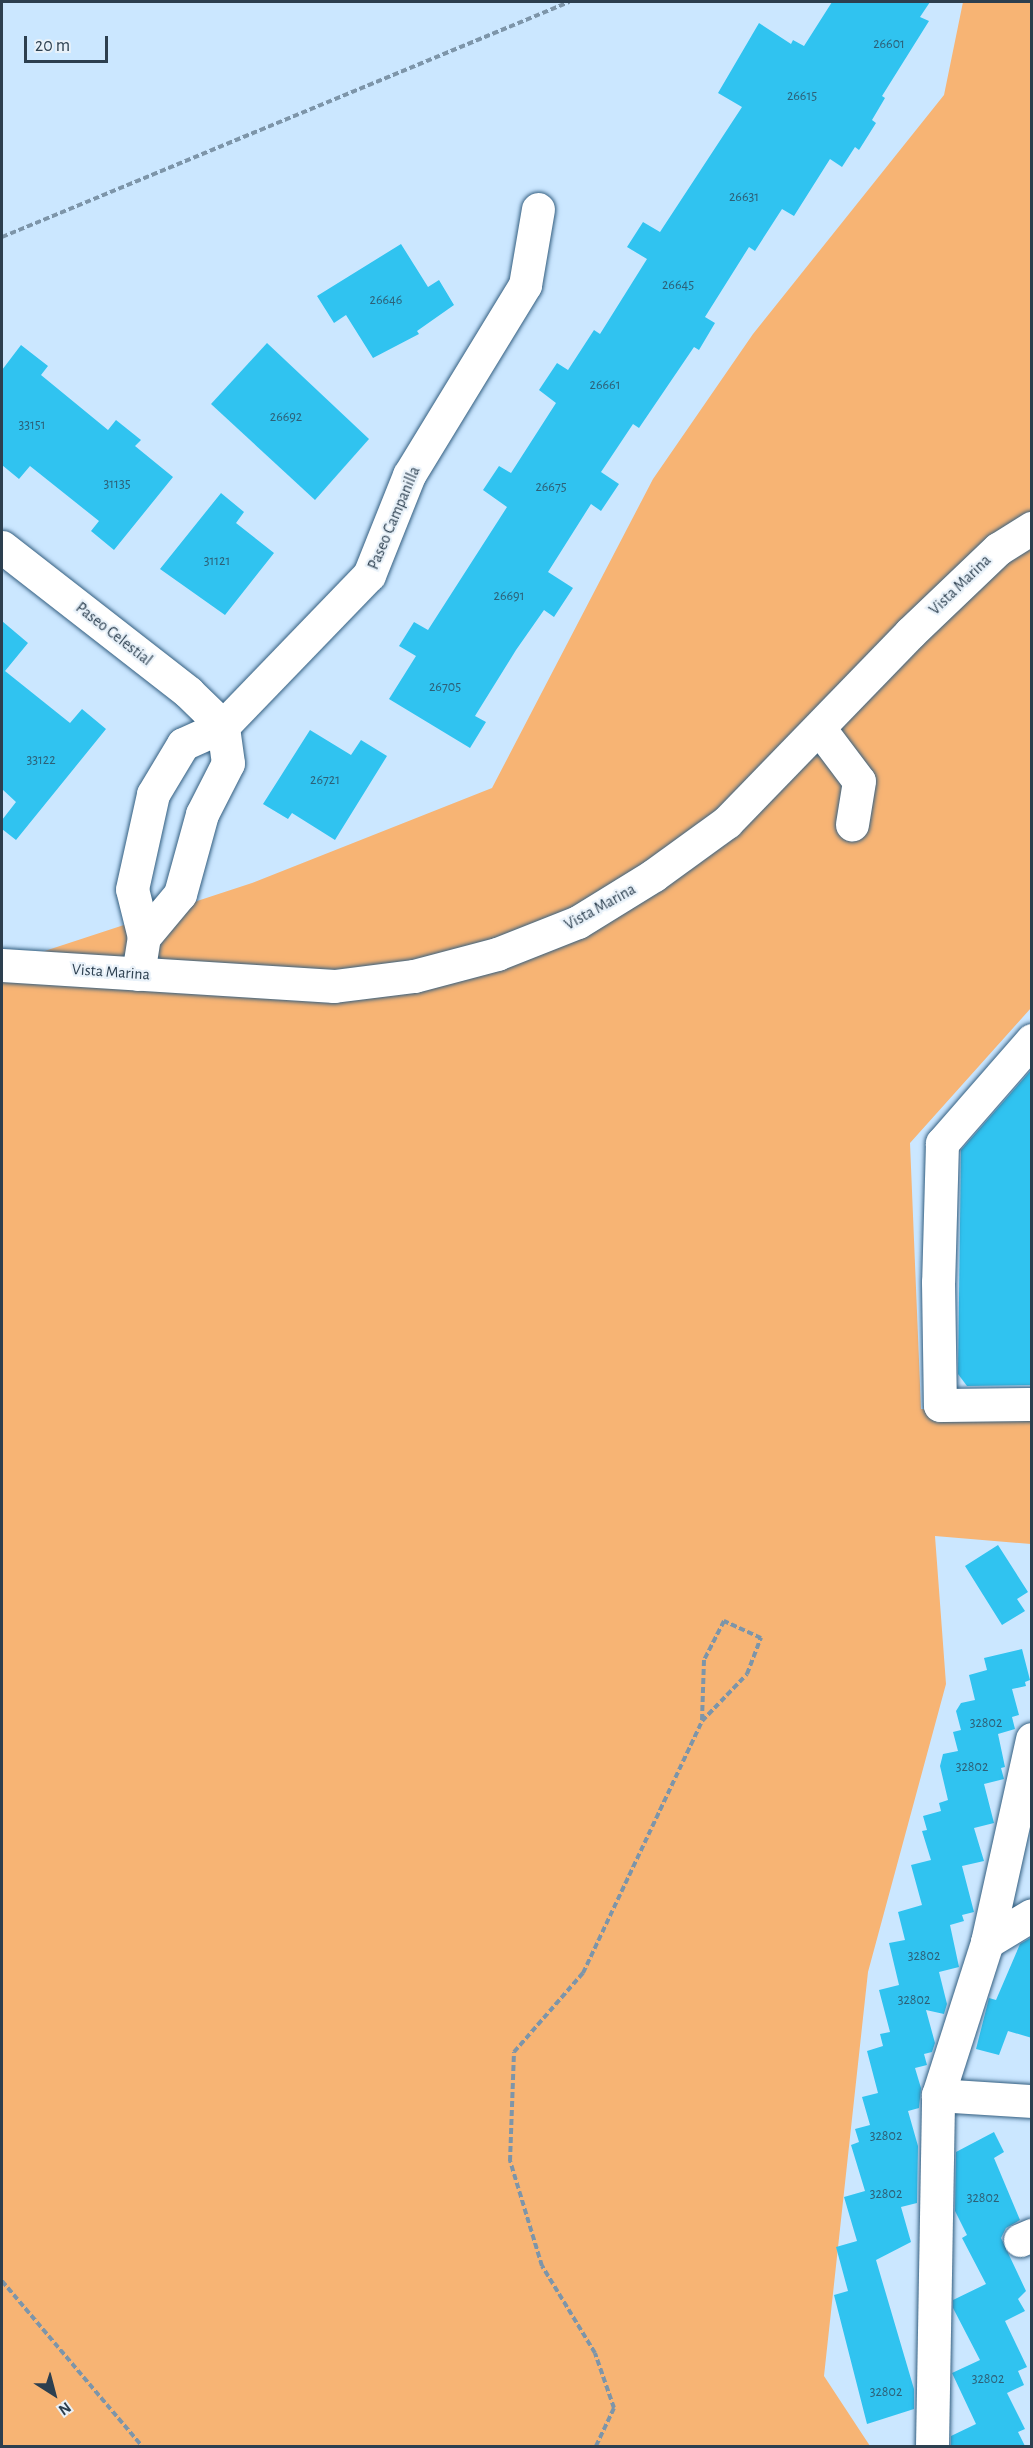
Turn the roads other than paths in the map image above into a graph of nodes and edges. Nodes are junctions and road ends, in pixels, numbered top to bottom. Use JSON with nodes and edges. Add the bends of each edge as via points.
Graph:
{"nodes":[{"id":1,"x":538,"y":209,"type":"dead end"},
{"id":2,"x":1032,"y":528,"type":"edge"},
{"id":3,"x":2,"y":547,"type":"edge"},
{"id":4,"x":223,"y":726,"type":"junction"},
{"id":5,"x":819,"y":728,"type":"junction"},
{"id":6,"x":153,"y":794,"type":"junction"},
{"id":7,"x":202,"y":814,"type":"junction"},
{"id":8,"x":852,"y":824,"type":"dead end"},
{"id":9,"x":144,"y":937,"type":"junction"},
{"id":10,"x":2,"y":965,"type":"edge"},
{"id":11,"x":138,"y":974,"type":"junction"},
{"id":12,"x":1032,"y":1040,"type":"edge"},
{"id":13,"x":1032,"y":1404,"type":"edge"},
{"id":14,"x":1032,"y":1738,"type":"edge"},
{"id":15,"x":1032,"y":1915,"type":"edge"},
{"id":16,"x":987,"y":1942,"type":"junction"},
{"id":17,"x":938,"y":2095,"type":"junction"},
{"id":18,"x":1032,"y":2101,"type":"edge"},
{"id":19,"x":932,"y":2446,"type":"edge"}],
"edges":[{"from":1,"to":4,"type":"street","name":"Paseo Campanilla","via":[[525,285],[409,475],[369,575]]},
{"from":2,"to":5,"type":"street","name":"Vista Marina","via":[[998,549]]},
{"from":3,"to":4,"type":"street","name":"Paseo Celestial","via":[[188,692]]},
{"from":4,"to":6,"type":"street","name":"Paseo Campanilla","via":[[183,744]]},
{"from":4,"to":7,"type":"street","via":[[228,763]]},
{"from":5,"to":8,"type":"street","via":[[859,781]]},
{"from":5,"to":11,"type":"street","name":"Vista Marina","via":[[727,822],[654,875],[578,922],[496,954],[414,976],[334,986]]},
{"from":6,"to":7,"type":"street"},
{"from":6,"to":9,"type":"street","name":"Paseo Campanilla","via":[[132,889]]},
{"from":7,"to":9,"type":"street","via":[[180,894]]},
{"from":9,"to":11,"type":"street"},
{"from":10,"to":11,"type":"street","name":"Vista Marina"},
{"from":12,"to":13,"type":"street","via":[[942,1143],[938,1282],[940,1405]]},
{"from":14,"to":16,"type":"street"},
{"from":15,"to":16,"type":"street"},
{"from":16,"to":17,"type":"street"},
{"from":17,"to":18,"type":"street"},
{"from":17,"to":19,"type":"street"}]}
